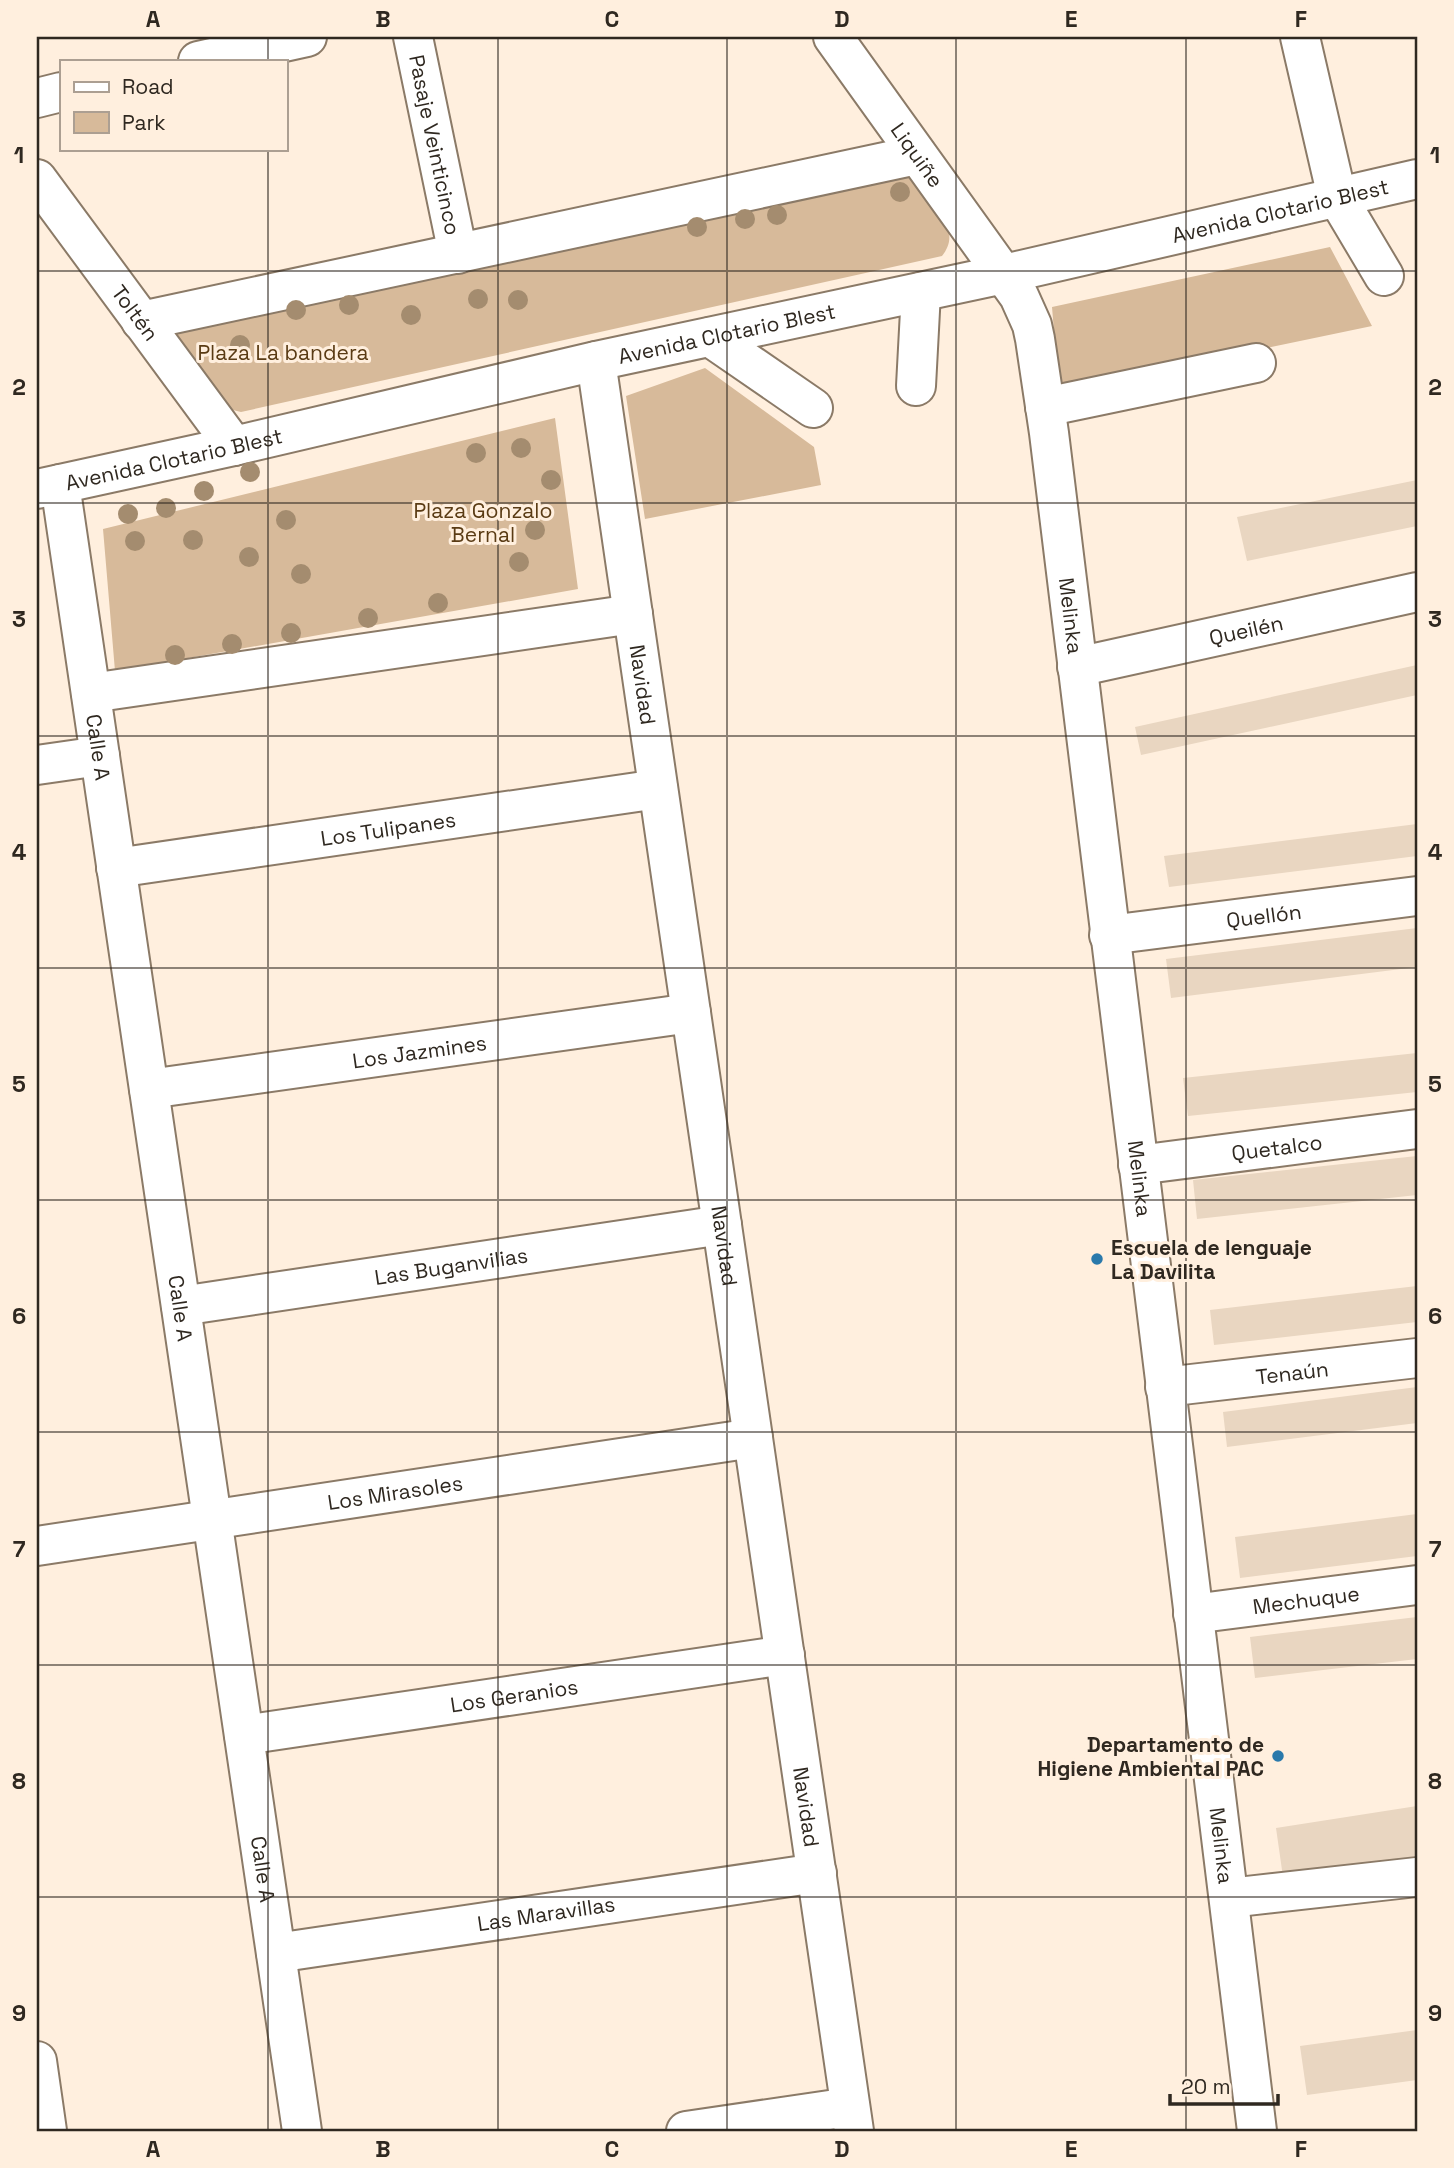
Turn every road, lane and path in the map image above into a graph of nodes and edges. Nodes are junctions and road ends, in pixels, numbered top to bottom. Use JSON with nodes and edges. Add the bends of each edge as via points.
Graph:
{"nodes":[{"id":1,"x":307,"y":37,"type":"edge"},
{"id":2,"x":413,"y":37,"type":"edge"},
{"id":3,"x":835,"y":37,"type":"edge"},
{"id":4,"x":1300,"y":37,"type":"edge"},
{"id":5,"x":203,"y":60,"type":"edge"},
{"id":6,"x":60,"y":92,"type":"edge"},
{"id":7,"x":37,"y":98,"type":"edge"},
{"id":8,"x":917,"y":155,"type":"junction"},
{"id":9,"x":1417,"y":179,"type":"edge"},
{"id":10,"x":40,"y":189,"type":"edge"},
{"id":11,"x":1337,"y":197,"type":"junction"},
{"id":12,"x":458,"y":254,"type":"junction"},
{"id":13,"x":1004,"y":274,"type":"junction"},
{"id":14,"x":1384,"y":276,"type":"dead end"},
{"id":15,"x":921,"y":292,"type":"junction"},
{"id":16,"x":141,"y":321,"type":"junction"},
{"id":17,"x":710,"y":337,"type":"junction"},
{"id":18,"x":596,"y":361,"type":"junction"},
{"id":19,"x":1256,"y":363,"type":"dead end"},
{"id":20,"x":916,"y":386,"type":"dead end"},
{"id":21,"x":1045,"y":407,"type":"junction"},
{"id":22,"x":813,"y":408,"type":"dead end"},
{"id":23,"x":234,"y":446,"type":"junction"},
{"id":24,"x":48,"y":486,"type":"edge"},
{"id":25,"x":1417,"y":592,"type":"edge"},
{"id":26,"x":632,"y":614,"type":"junction"},
{"id":27,"x":1077,"y":667,"type":"junction"},
{"id":28,"x":91,"y":693,"type":"junction"},
{"id":29,"x":100,"y":756,"type":"junction"},
{"id":30,"x":37,"y":765,"type":"edge"},
{"id":31,"x":658,"y":789,"type":"junction"},
{"id":32,"x":116,"y":868,"type":"junction"},
{"id":33,"x":1417,"y":896,"type":"edge"},
{"id":34,"x":1110,"y":935,"type":"junction"},
{"id":35,"x":691,"y":1013,"type":"junction"},
{"id":36,"x":149,"y":1089,"type":"junction"},
{"id":37,"x":1417,"y":1129,"type":"edge"},
{"id":38,"x":1138,"y":1165,"type":"junction"},
{"id":39,"x":722,"y":1225,"type":"junction"},
{"id":40,"x":181,"y":1306,"type":"junction"},
{"id":41,"x":1417,"y":1358,"type":"edge"},
{"id":42,"x":1165,"y":1387,"type":"junction"},
{"id":43,"x":754,"y":1438,"type":"junction"},
{"id":44,"x":212,"y":1519,"type":"junction"},
{"id":45,"x":37,"y":1546,"type":"edge"},
{"id":46,"x":1417,"y":1585,"type":"edge"},
{"id":47,"x":1193,"y":1614,"type":"junction"},
{"id":48,"x":785,"y":1654,"type":"junction"},
{"id":49,"x":244,"y":1735,"type":"junction"},
{"id":50,"x":817,"y":1873,"type":"junction"},
{"id":51,"x":1417,"y":1877,"type":"edge"},
{"id":52,"x":1229,"y":1898,"type":"junction"},
{"id":53,"x":276,"y":1953,"type":"junction"},
{"id":54,"x":37,"y":2061,"type":"edge"},
{"id":55,"x":852,"y":2119,"type":"edge"},
{"id":56,"x":47,"y":2131,"type":"edge"},
{"id":57,"x":302,"y":2131,"type":"edge"},
{"id":58,"x":686,"y":2131,"type":"edge"},
{"id":59,"x":1256,"y":2131,"type":"edge"}],
"edges":[{"from":1,"to":5,"type":"street"},
{"from":2,"to":12,"type":"street","name":"Pasaje Veinticinco"},
{"from":3,"to":8,"type":"street","name":"Liquiñe"},
{"from":4,"to":11,"type":"street"},
{"from":6,"to":7,"type":"street"},
{"from":8,"to":12,"type":"street"},
{"from":8,"to":13,"type":"street","name":"Liquiñe"},
{"from":9,"to":11,"type":"street","name":"Avenida Clotario Blest"},
{"from":10,"to":16,"type":"street","name":"Toltén"},
{"from":11,"to":13,"type":"street","name":"Avenida Clotario Blest"},
{"from":11,"to":14,"type":"street"},
{"from":12,"to":16,"type":"street"},
{"from":13,"to":15,"type":"street","name":"Avenida Clotario Blest"},
{"from":13,"to":21,"type":"street","name":"Melinka","via":[[1032,325]]},
{"from":15,"to":17,"type":"street","name":"Avenida Clotario Blest"},
{"from":15,"to":20,"type":"street"},
{"from":16,"to":23,"type":"street","name":"Toltén"},
{"from":17,"to":18,"type":"street","name":"Avenida Clotario Blest"},
{"from":17,"to":22,"type":"street"},
{"from":18,"to":23,"type":"street","name":"Avenida Clotario Blest"},
{"from":18,"to":26,"type":"street","name":"Navidad"},
{"from":19,"to":21,"type":"street"},
{"from":21,"to":27,"type":"street","name":"Melinka"},
{"from":23,"to":24,"type":"street","name":"Avenida Clotario Blest"},
{"from":24,"to":28,"type":"street","name":"Calle A"},
{"from":25,"to":27,"type":"street","name":"Queilén"},
{"from":26,"to":28,"type":"street"},
{"from":26,"to":31,"type":"street","name":"Navidad"},
{"from":27,"to":34,"type":"street","name":"Melinka"},
{"from":28,"to":29,"type":"street","name":"Calle A"},
{"from":29,"to":30,"type":"street"},
{"from":29,"to":32,"type":"street","name":"Calle A"},
{"from":31,"to":32,"type":"street","name":"Los Tulipanes"},
{"from":31,"to":35,"type":"street","name":"Navidad"},
{"from":32,"to":36,"type":"street","name":"Calle A"},
{"from":33,"to":34,"type":"street","name":"Quellón"},
{"from":34,"to":38,"type":"street","name":"Melinka"},
{"from":35,"to":36,"type":"street","name":"Los Jazmines"},
{"from":35,"to":39,"type":"street","name":"Navidad"},
{"from":36,"to":40,"type":"street","name":"Calle A"},
{"from":37,"to":38,"type":"street","name":"Quetalco"},
{"from":38,"to":42,"type":"street","name":"Melinka"},
{"from":39,"to":40,"type":"street","name":"Las Buganvilias"},
{"from":39,"to":43,"type":"street","name":"Navidad"},
{"from":40,"to":44,"type":"street","name":"Calle A"},
{"from":41,"to":42,"type":"street","name":"Tenaún"},
{"from":42,"to":47,"type":"street","name":"Melinka"},
{"from":43,"to":44,"type":"street","name":"Los Mirasoles"},
{"from":43,"to":48,"type":"street","name":"Navidad"},
{"from":44,"to":45,"type":"street","name":"Los Mirasoles"},
{"from":44,"to":49,"type":"street","name":"Calle A"},
{"from":46,"to":47,"type":"street","name":"Mechuque"},
{"from":47,"to":52,"type":"street","name":"Melinka"},
{"from":48,"to":49,"type":"street","name":"Los Geranios"},
{"from":48,"to":50,"type":"street","name":"Navidad"},
{"from":49,"to":53,"type":"street","name":"Calle A"},
{"from":50,"to":53,"type":"street","name":"Las Maravillas"},
{"from":50,"to":55,"type":"street","name":"Navidad"},
{"from":51,"to":52,"type":"street"},
{"from":52,"to":59,"type":"street","name":"Melinka"},
{"from":53,"to":57,"type":"street","name":"Calle A"},
{"from":54,"to":56,"type":"street"},
{"from":55,"to":58,"type":"street"}]}
